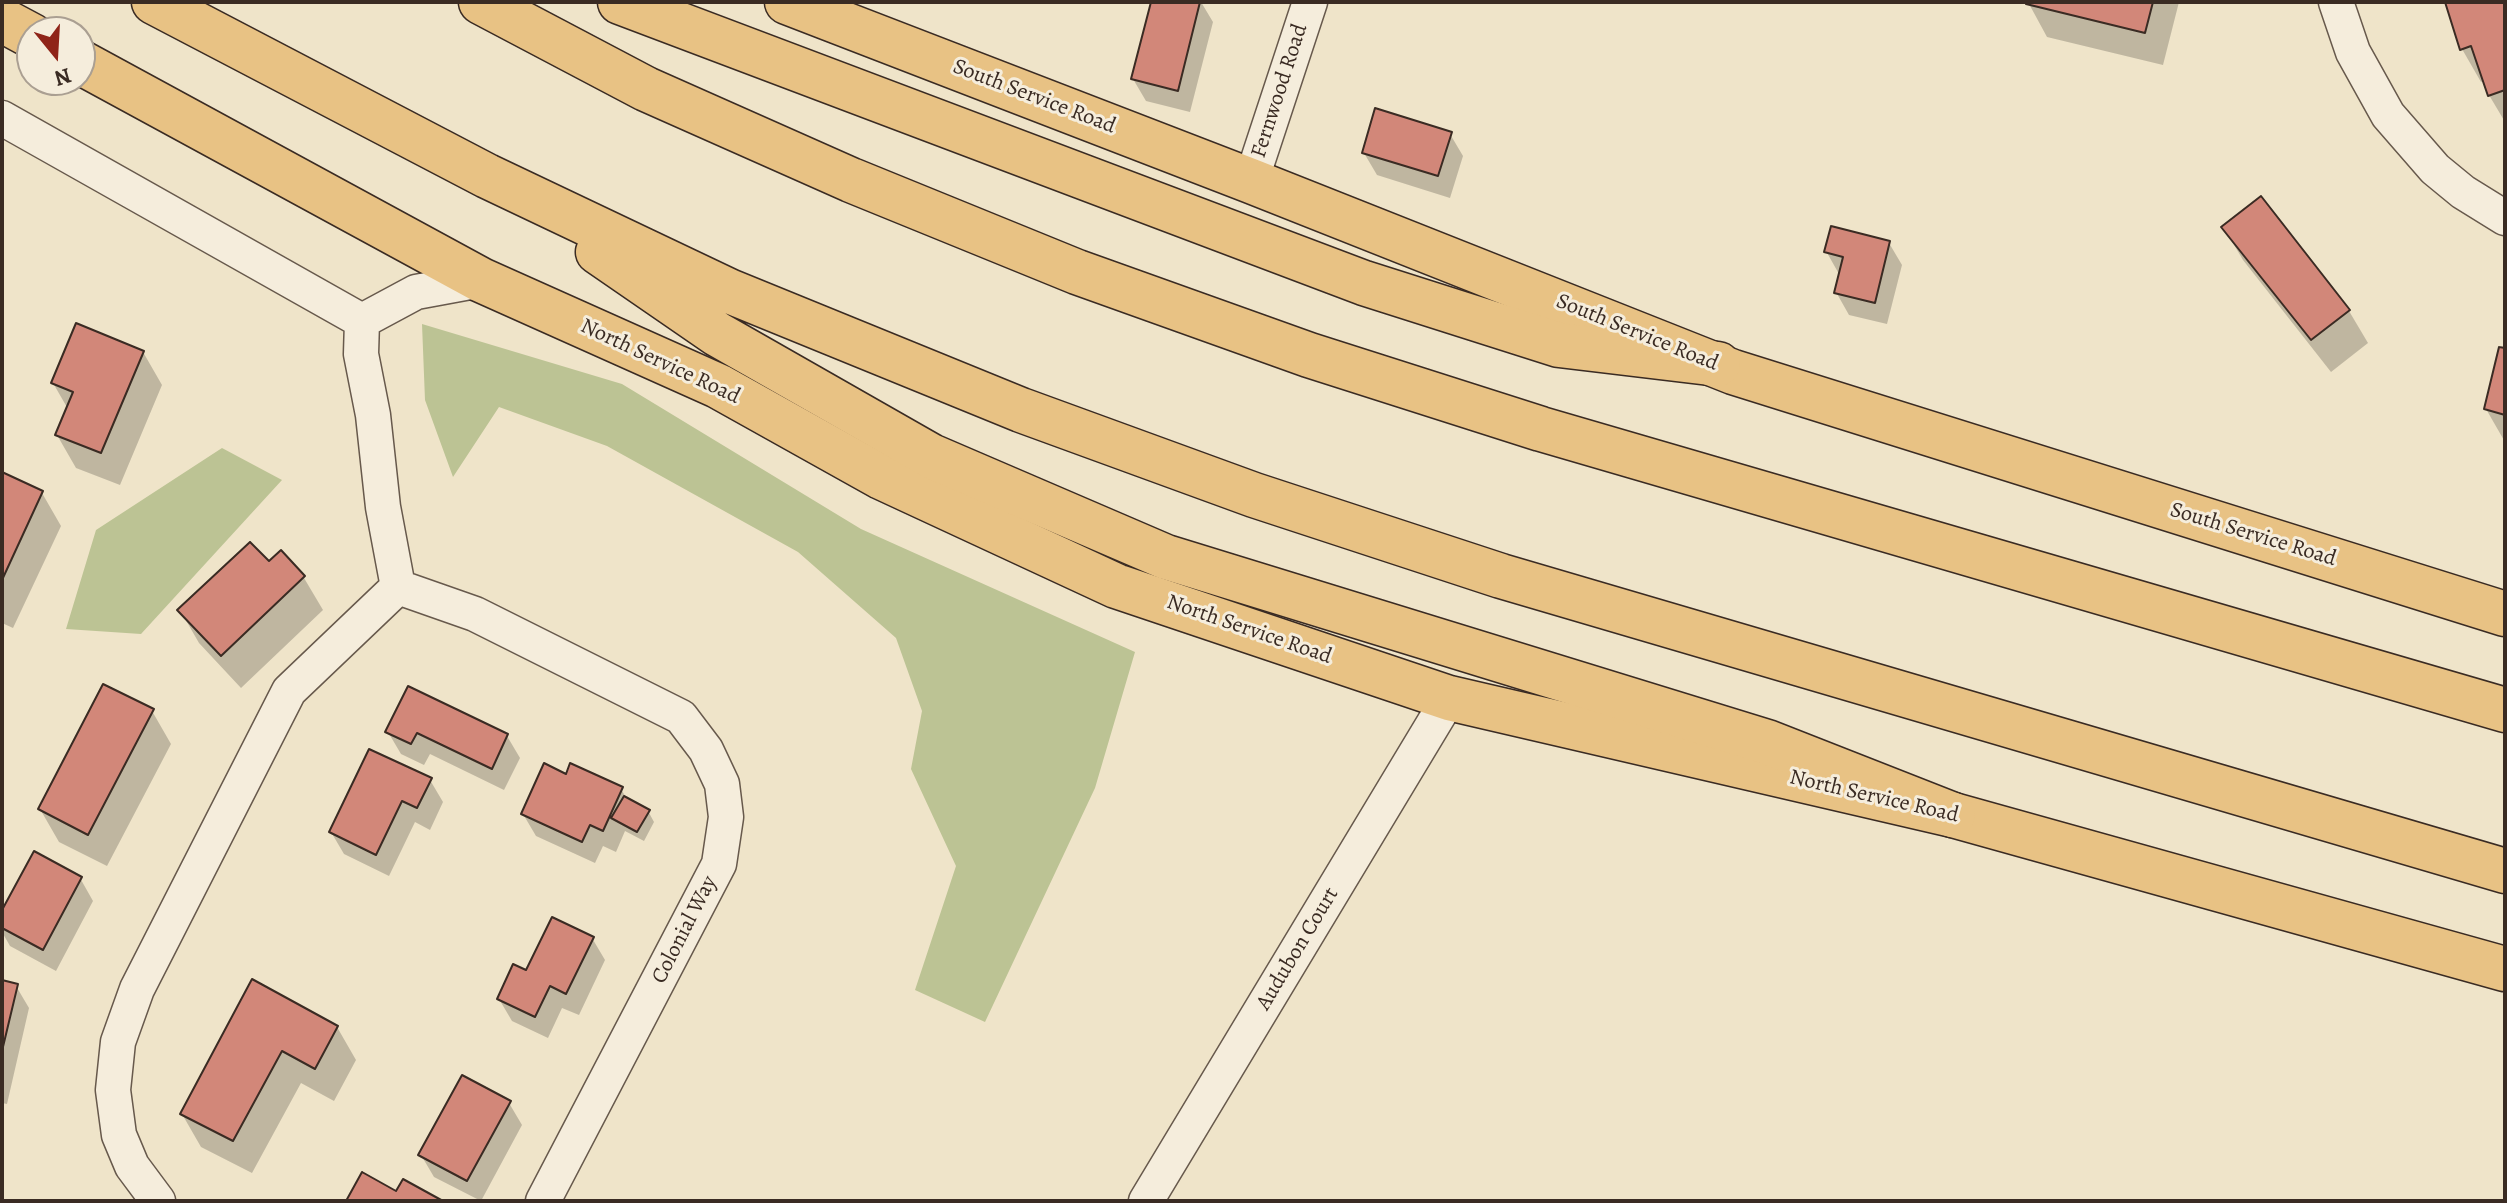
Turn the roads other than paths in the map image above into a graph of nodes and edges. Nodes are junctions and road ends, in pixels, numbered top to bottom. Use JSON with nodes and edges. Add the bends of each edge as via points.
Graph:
{"nodes":[{"id":1,"x":154,"y":2,"type":"edge"},
{"id":2,"x":481,"y":2,"type":"edge"},
{"id":3,"x":620,"y":2,"type":"edge"},
{"id":4,"x":787,"y":2,"type":"edge"},
{"id":5,"x":1310,"y":2,"type":"edge"},
{"id":6,"x":2336,"y":2,"type":"edge"},
{"id":7,"x":96,"y":71,"type":"edge"},
{"id":8,"x":2,"y":118,"type":"edge"},
{"id":9,"x":487,"y":176,"type":"junction"},
{"id":10,"x":1251,"y":181,"type":"junction"},
{"id":11,"x":2505,"y":218,"type":"edge"},
{"id":12,"x":481,"y":280,"type":"junction"},
{"id":13,"x":362,"y":321,"type":"junction"},
{"id":14,"x":1718,"y":364,"type":"junction"},
{"id":15,"x":398,"y":587,"type":"junction"},
{"id":16,"x":2505,"y":614,"type":"edge"},
{"id":17,"x":1449,"y":698,"type":"junction"},
{"id":18,"x":2505,"y":710,"type":"edge"},
{"id":19,"x":1953,"y":815,"type":"junction"},
{"id":20,"x":2505,"y":871,"type":"edge"},
{"id":21,"x":2505,"y":969,"type":"edge"},
{"id":22,"x":158,"y":1201,"type":"edge"},
{"id":23,"x":543,"y":1201,"type":"edge"},
{"id":24,"x":1146,"y":1201,"type":"edge"}],
"edges":[{"from":1,"to":9,"type":"main road"},
{"from":2,"to":18,"type":"main road","via":[[646,89],[851,180],[1077,272],[1294,350],[1556,434]]},
{"from":3,"to":14,"type":"main road","via":[[1364,283],[1559,345]]},
{"from":4,"to":10,"type":"main road","name":"South Service Road"},
{"from":5,"to":10,"type":"street","name":"Fernwood Road"},
{"from":6,"to":11,"type":"street","via":[[2353,52],[2388,115],[2435,169]]},
{"from":7,"to":12,"type":"main road","name":"North Service Road"},
{"from":8,"to":13,"type":"street"},
{"from":9,"to":19,"type":"main road","via":[[717,334],[931,456],[1166,557],[1767,742]]},
{"from":9,"to":20,"type":"main road","via":[[784,314],[1021,410],[1254,495],[1516,580]]},
{"from":10,"to":14,"type":"main road","name":"South Service Road"},
{"from":12,"to":13,"type":"street","via":[[416,292]]},
{"from":12,"to":17,"type":"main road","name":"North Service Road","via":[[718,386],[881,477],[1116,586]]},
{"from":13,"to":15,"type":"street","via":[[361,354]]},
{"from":14,"to":16,"type":"main road","name":"South Service Road"},
{"from":15,"to":22,"type":"street","via":[[289,691],[137,989],[118,1042],[113,1090],[119,1135],[132,1166]]},
{"from":15,"to":23,"type":"street","name":"Colonial Way","via":[[475,614],[681,717],[706,750],[722,784],[726,817],[719,864]]},
{"from":17,"to":19,"type":"main road","name":"North Service Road"},
{"from":17,"to":24,"type":"street","name":"Audubon Court"},
{"from":19,"to":21,"type":"main road","name":"North Service Road"}]}
